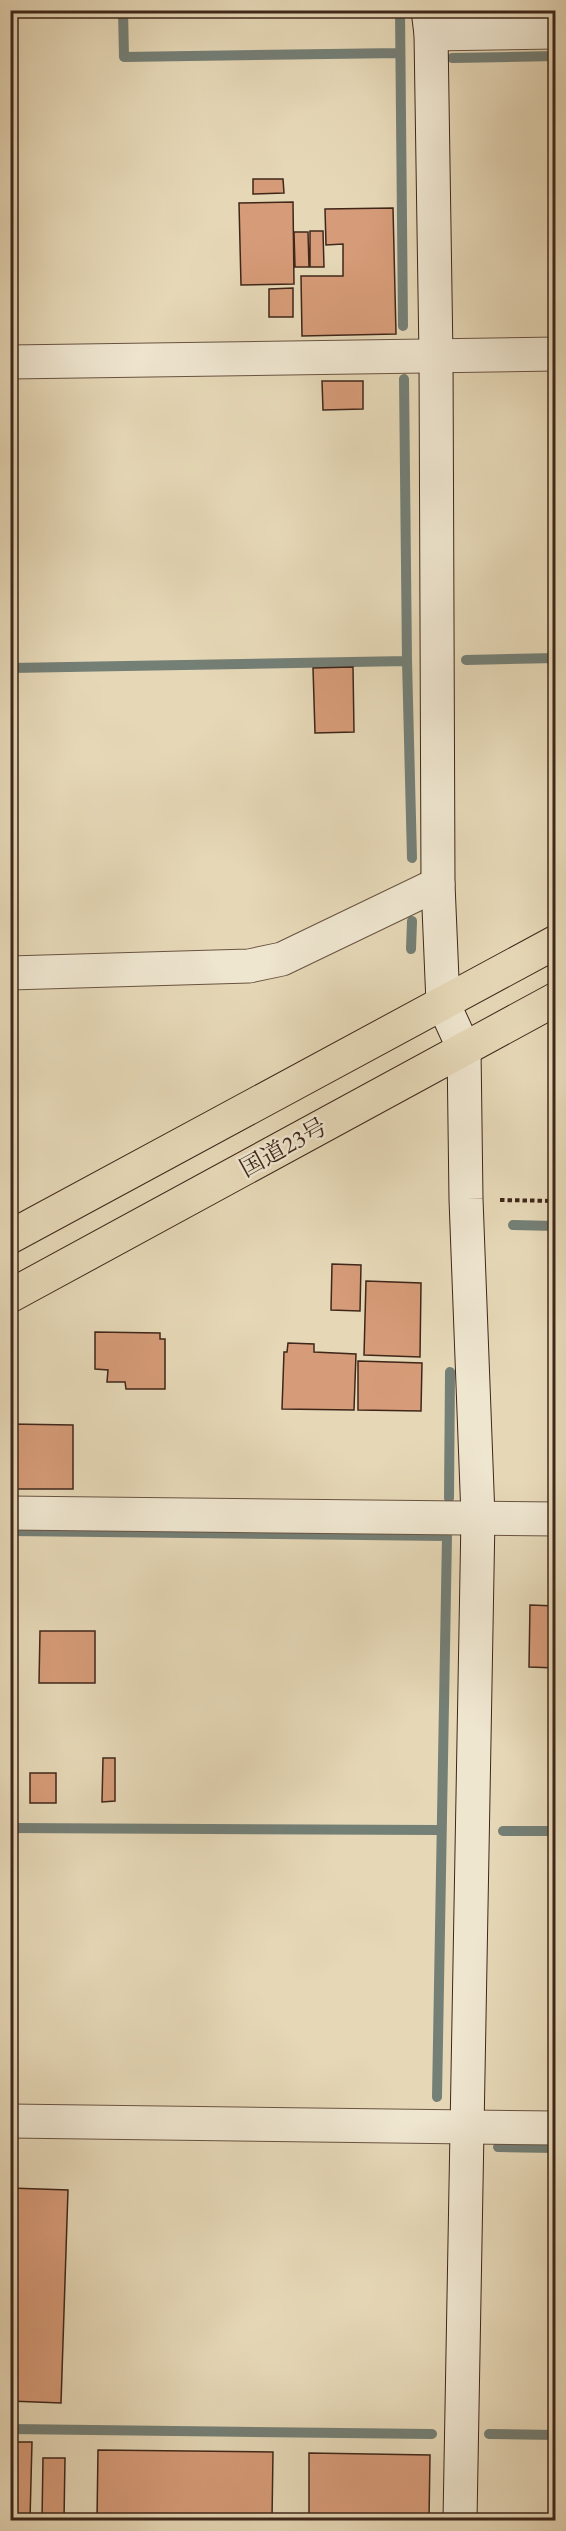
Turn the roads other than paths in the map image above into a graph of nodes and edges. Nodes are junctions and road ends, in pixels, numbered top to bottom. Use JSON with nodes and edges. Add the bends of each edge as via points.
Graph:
{"nodes":[{"id":1,"x":430,"y":22,"type":"edge"},
{"id":2,"x":555,"y":32,"type":"edge"},
{"id":3,"x":555,"y":354,"type":"edge"},
{"id":4,"x":436,"y":357,"type":"junction"},
{"id":5,"x":10,"y":362,"type":"edge"},
{"id":6,"x":438,"y":884,"type":"junction"},
{"id":7,"x":555,"y":942,"type":"edge"},
{"id":8,"x":10,"y":973,"type":"edge"},
{"id":9,"x":555,"y":999,"type":"edge"},
{"id":10,"x":443,"y":1003,"type":"junction"},
{"id":11,"x":464,"y":1049,"type":"junction"},
{"id":12,"x":10,"y":1237,"type":"edge"},
{"id":13,"x":10,"y":1296,"type":"edge"},
{"id":14,"x":10,"y":1513,"type":"edge"},
{"id":15,"x":478,"y":1517,"type":"junction"},
{"id":16,"x":555,"y":1519,"type":"edge"},
{"id":17,"x":10,"y":2121,"type":"edge"},
{"id":18,"x":467,"y":2127,"type":"junction"},
{"id":19,"x":555,"y":2128,"type":"edge"},
{"id":20,"x":460,"y":2520,"type":"edge"}],
"edges":[{"from":1,"to":2,"type":"street"},
{"from":1,"to":4,"type":"street"},
{"from":3,"to":4,"type":"street"},
{"from":4,"to":5,"type":"street"},
{"from":4,"to":6,"type":"street"},
{"from":6,"to":8,"type":"street","via":[[282,959],[260,964]]},
{"from":6,"to":10,"type":"street"},
{"from":7,"to":10,"type":"highway","name":"国道23号"},
{"from":9,"to":11,"type":"highway","name":"国道23号"},
{"from":10,"to":11,"type":"street"},
{"from":10,"to":12,"type":"highway","name":"国道23号"},
{"from":11,"to":13,"type":"highway","name":"国道23号"},
{"from":11,"to":15,"type":"street"},
{"from":14,"to":15,"type":"street"},
{"from":15,"to":16,"type":"street"},
{"from":15,"to":18,"type":"street"},
{"from":17,"to":18,"type":"street"},
{"from":18,"to":19,"type":"street"},
{"from":18,"to":20,"type":"street"}]}
